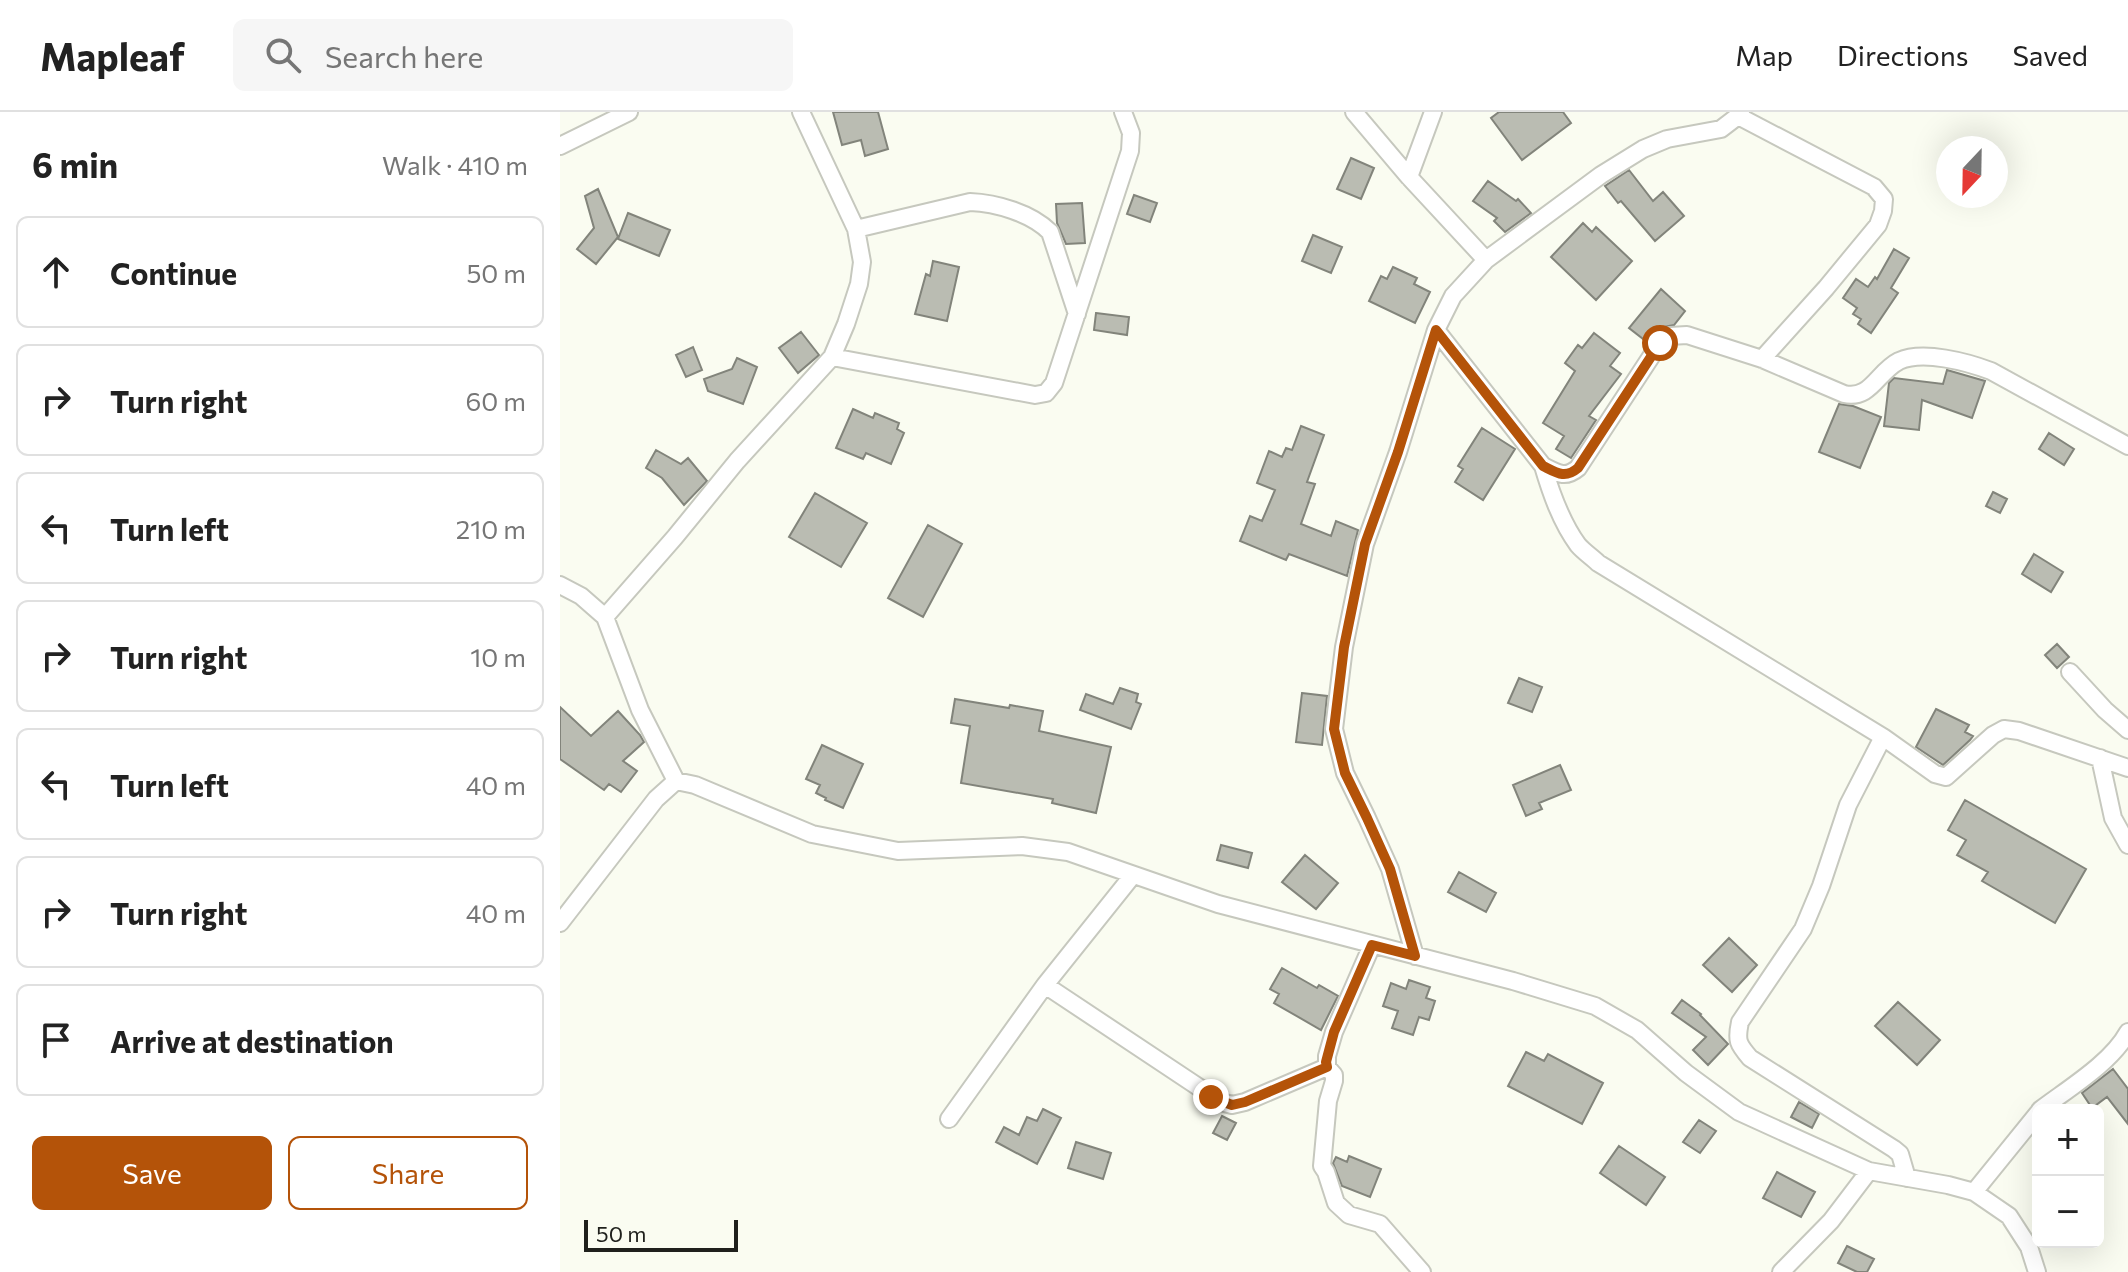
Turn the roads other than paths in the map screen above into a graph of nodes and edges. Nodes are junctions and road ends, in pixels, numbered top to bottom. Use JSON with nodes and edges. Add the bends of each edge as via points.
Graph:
{"nodes":[{"id":1,"x":629,"y":112,"type":"edge"},
{"id":2,"x":801,"y":112,"type":"edge"},
{"id":3,"x":1123,"y":112,"type":"edge"},
{"id":4,"x":1354,"y":112,"type":"edge"},
{"id":5,"x":1433,"y":112,"type":"edge"},
{"id":6,"x":1740,"y":114,"type":"edge"},
{"id":7,"x":560,"y":146,"type":"edge"},
{"id":8,"x":1409,"y":177,"type":"junction"},
{"id":9,"x":856,"y":229,"type":"junction"},
{"id":10,"x":1486,"y":260,"type":"junction"},
{"id":11,"x":1077,"y":314,"type":"junction"},
{"id":12,"x":1436,"y":330,"type":"junction"},
{"id":13,"x":832,"y":357,"type":"junction"},
{"id":14,"x":1762,"y":359,"type":"junction"},
{"id":15,"x":2128,"y":446,"type":"edge"},
{"id":16,"x":1543,"y":466,"type":"junction"},
{"id":17,"x":560,"y":585,"type":"edge"},
{"id":18,"x":605,"y":617,"type":"junction"},
{"id":19,"x":2070,"y":672,"type":"dead end"},
{"id":20,"x":2128,"y":730,"type":"edge"},
{"id":21,"x":1883,"y":737,"type":"junction"},
{"id":22,"x":2100,"y":758,"type":"junction"},
{"id":23,"x":2128,"y":768,"type":"edge"},
{"id":24,"x":676,"y":781,"type":"junction"},
{"id":25,"x":2128,"y":845,"type":"edge"},
{"id":26,"x":1133,"y":875,"type":"junction"},
{"id":27,"x":560,"y":923,"type":"edge"},
{"id":28,"x":1372,"y":945,"type":"junction"},
{"id":29,"x":1415,"y":956,"type":"junction"},
{"id":30,"x":1045,"y":985,"type":"junction"},
{"id":31,"x":2128,"y":1032,"type":"edge"},
{"id":32,"x":1327,"y":1067,"type":"junction"},
{"id":33,"x":2048,"y":1104,"type":"edge"},
{"id":34,"x":949,"y":1119,"type":"dead end"},
{"id":35,"x":2032,"y":1120,"type":"edge"},
{"id":36,"x":1869,"y":1171,"type":"junction"},
{"id":37,"x":1907,"y":1178,"type":"junction"},
{"id":38,"x":1974,"y":1192,"type":"junction"},
{"id":39,"x":1422,"y":1272,"type":"edge"},
{"id":40,"x":1781,"y":1272,"type":"edge"},
{"id":41,"x":2037,"y":1272,"type":"edge"}],
"edges":[{"from":1,"to":7,"type":"street"},
{"from":2,"to":9,"type":"street"},
{"from":3,"to":11,"type":"street","via":[[1131,133],[1130,151]]},
{"from":4,"to":8,"type":"street"},
{"from":5,"to":8,"type":"street"},
{"from":6,"to":10,"type":"street","via":[[1721,129],[1643,149]]},
{"from":6,"to":14,"type":"street","via":[[1874,187],[1884,199],[1878,225]]},
{"from":8,"to":10,"type":"street"},
{"from":9,"to":11,"type":"street","via":[[970,202],[999,206],[1050,232]]},
{"from":9,"to":13,"type":"street","via":[[862,262],[859,284]]},
{"from":10,"to":12,"type":"street","via":[[1453,296]]},
{"from":11,"to":13,"type":"street","via":[[1054,383],[1046,393],[1035,395]]},
{"from":12,"to":16,"type":"street"},
{"from":12,"to":29,"type":"street","via":[[1365,544],[1334,729],[1345,773],[1390,869]]},
{"from":13,"to":18,"type":"street"},
{"from":14,"to":15,"type":"street","via":[[1854,396],[1863,394],[1888,368],[1912,357],[1969,363]]},
{"from":14,"to":16,"type":"street","via":[[1687,335],[1670,336],[1660,343],[1578,468],[1561,475]]},
{"from":16,"to":21,"type":"street","via":[[1568,529],[1598,563]]},
{"from":17,"to":18,"type":"street"},
{"from":18,"to":24,"type":"street","via":[[640,710]]},
{"from":19,"to":20,"type":"street"},
{"from":21,"to":22,"type":"street","via":[[1946,777],[2004,729]]},
{"from":21,"to":37,"type":"street","via":[[1848,805],[1803,929],[1740,1022],[1736,1038],[1750,1058],[1894,1149]]},
{"from":22,"to":23,"type":"street"},
{"from":22,"to":25,"type":"street","via":[[2113,818]]},
{"from":24,"to":26,"type":"street","via":[[812,834],[898,851],[1022,846],[1068,852]]},
{"from":24,"to":27,"type":"street","via":[[656,799]]},
{"from":26,"to":28,"type":"street"},
{"from":26,"to":30,"type":"street"},
{"from":28,"to":29,"type":"street"},
{"from":28,"to":32,"type":"street","via":[[1334,1032]]},
{"from":29,"to":36,"type":"street","via":[[1595,1006],[1637,1030],[1739,1112]]},
{"from":30,"to":32,"type":"street","via":[[1221,1102],[1245,1102]]},
{"from":30,"to":34,"type":"street"},
{"from":31,"to":33,"type":"street","via":[[2100,1065]]},
{"from":32,"to":39,"type":"street","via":[[1334,1081],[1322,1166],[1336,1203],[1349,1215],[1380,1224]]},
{"from":35,"to":38,"type":"street"},
{"from":36,"to":37,"type":"street"},
{"from":36,"to":40,"type":"street","via":[[1831,1221]]},
{"from":37,"to":38,"type":"street"},
{"from":38,"to":41,"type":"street","via":[[2009,1216],[2029,1247]]}]}
